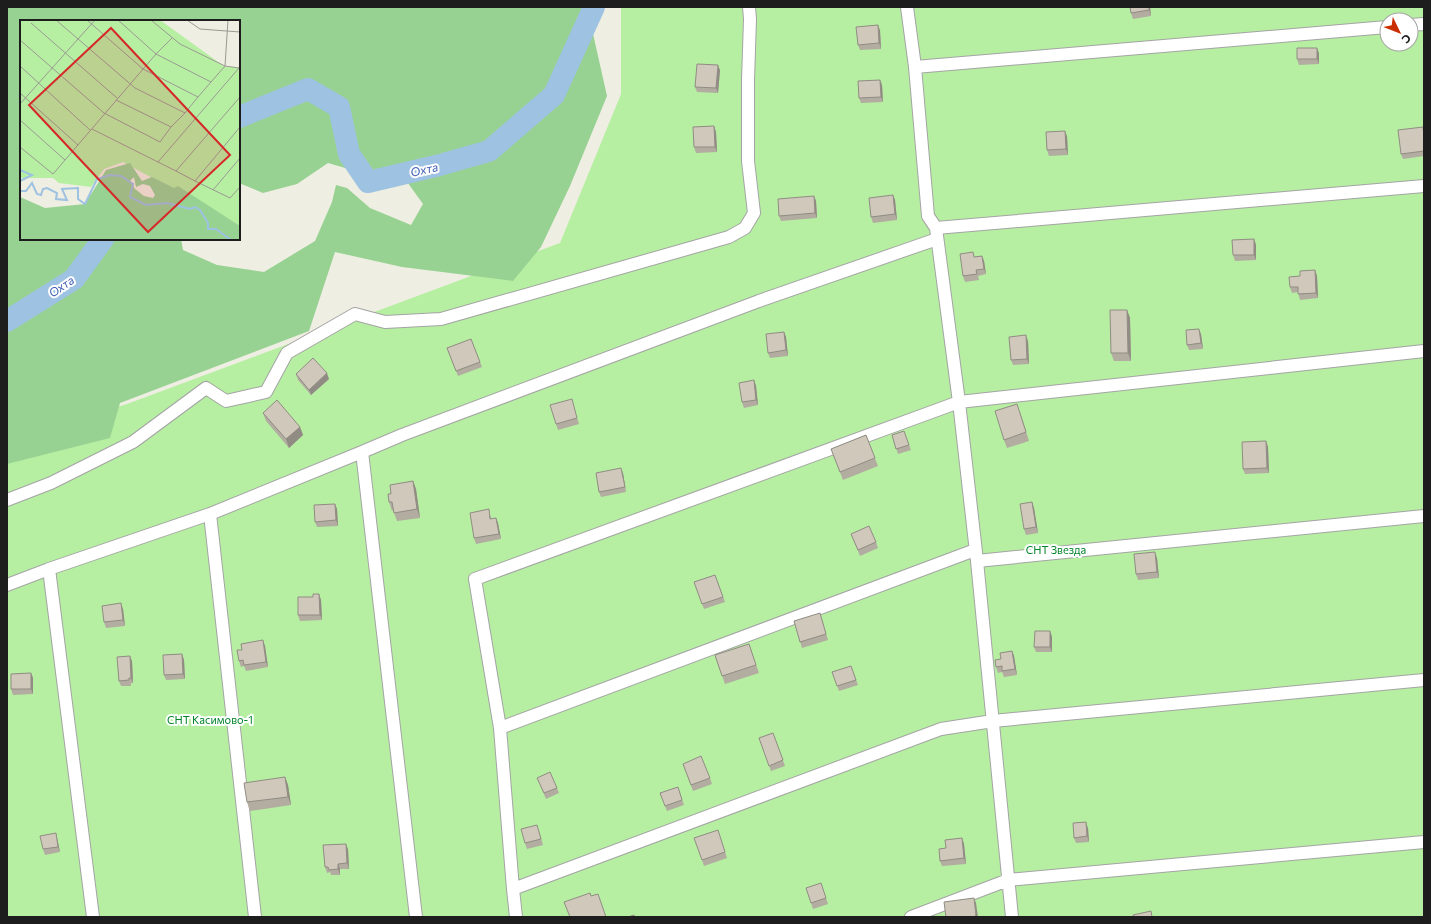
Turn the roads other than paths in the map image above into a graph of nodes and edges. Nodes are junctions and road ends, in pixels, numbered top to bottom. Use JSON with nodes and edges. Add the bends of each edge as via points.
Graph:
{"nodes":[{"id":1,"x":749,"y":7,"type":"edge"},
{"id":2,"x":907,"y":7,"type":"edge"},
{"id":3,"x":1379,"y":28,"type":"edge"},
{"id":4,"x":915,"y":67,"type":"junction"},
{"id":5,"x":1424,"y":186,"type":"edge"},
{"id":6,"x":936,"y":234,"type":"junction"},
{"id":7,"x":1424,"y":351,"type":"edge"},
{"id":8,"x":959,"y":402,"type":"junction"},
{"id":9,"x":362,"y":452,"type":"junction"},
{"id":10,"x":7,"y":500,"type":"edge"},
{"id":11,"x":210,"y":514,"type":"junction"},
{"id":12,"x":1424,"y":516,"type":"edge"},
{"id":13,"x":976,"y":556,"type":"junction"},
{"id":14,"x":49,"y":569,"type":"junction"},
{"id":15,"x":7,"y":585,"type":"edge"},
{"id":16,"x":1424,"y":680,"type":"edge"},
{"id":17,"x":993,"y":721,"type":"junction"},
{"id":18,"x":500,"y":728,"type":"junction"},
{"id":19,"x":1424,"y":842,"type":"edge"},
{"id":20,"x":1008,"y":880,"type":"junction"},
{"id":21,"x":513,"y":889,"type":"junction"},
{"id":22,"x":93,"y":917,"type":"edge"},
{"id":23,"x":255,"y":917,"type":"edge"},
{"id":24,"x":416,"y":917,"type":"edge"},
{"id":25,"x":516,"y":917,"type":"edge"},
{"id":26,"x":911,"y":917,"type":"edge"},
{"id":27,"x":1012,"y":917,"type":"edge"}],
"edges":[{"from":1,"to":10,"type":"street","via":[[748,161],[754,213],[746,228],[729,237],[441,319],[385,322],[355,314],[287,353],[266,392],[226,401],[206,388],[133,442],[51,483]]},
{"from":2,"to":4,"type":"street"},
{"from":3,"to":4,"type":"street"},
{"from":4,"to":6,"type":"street","via":[[928,216]]},
{"from":5,"to":6,"type":"street"},
{"from":6,"to":8,"type":"street"},
{"from":6,"to":9,"type":"street"},
{"from":7,"to":8,"type":"street"},
{"from":8,"to":13,"type":"street"},
{"from":8,"to":18,"type":"street","via":[[475,579]]},
{"from":9,"to":11,"type":"street"},
{"from":9,"to":24,"type":"street"},
{"from":11,"to":14,"type":"street"},
{"from":11,"to":23,"type":"street"},
{"from":12,"to":13,"type":"street"},
{"from":13,"to":17,"type":"street"},
{"from":13,"to":18,"type":"street"},
{"from":14,"to":15,"type":"street"},
{"from":14,"to":22,"type":"street"},
{"from":16,"to":17,"type":"street"},
{"from":17,"to":20,"type":"street"},
{"from":17,"to":21,"type":"street","via":[[941,729]]},
{"from":18,"to":21,"type":"street"},
{"from":19,"to":20,"type":"street"},
{"from":20,"to":26,"type":"street"},
{"from":20,"to":27,"type":"street"},
{"from":21,"to":25,"type":"street"}]}
